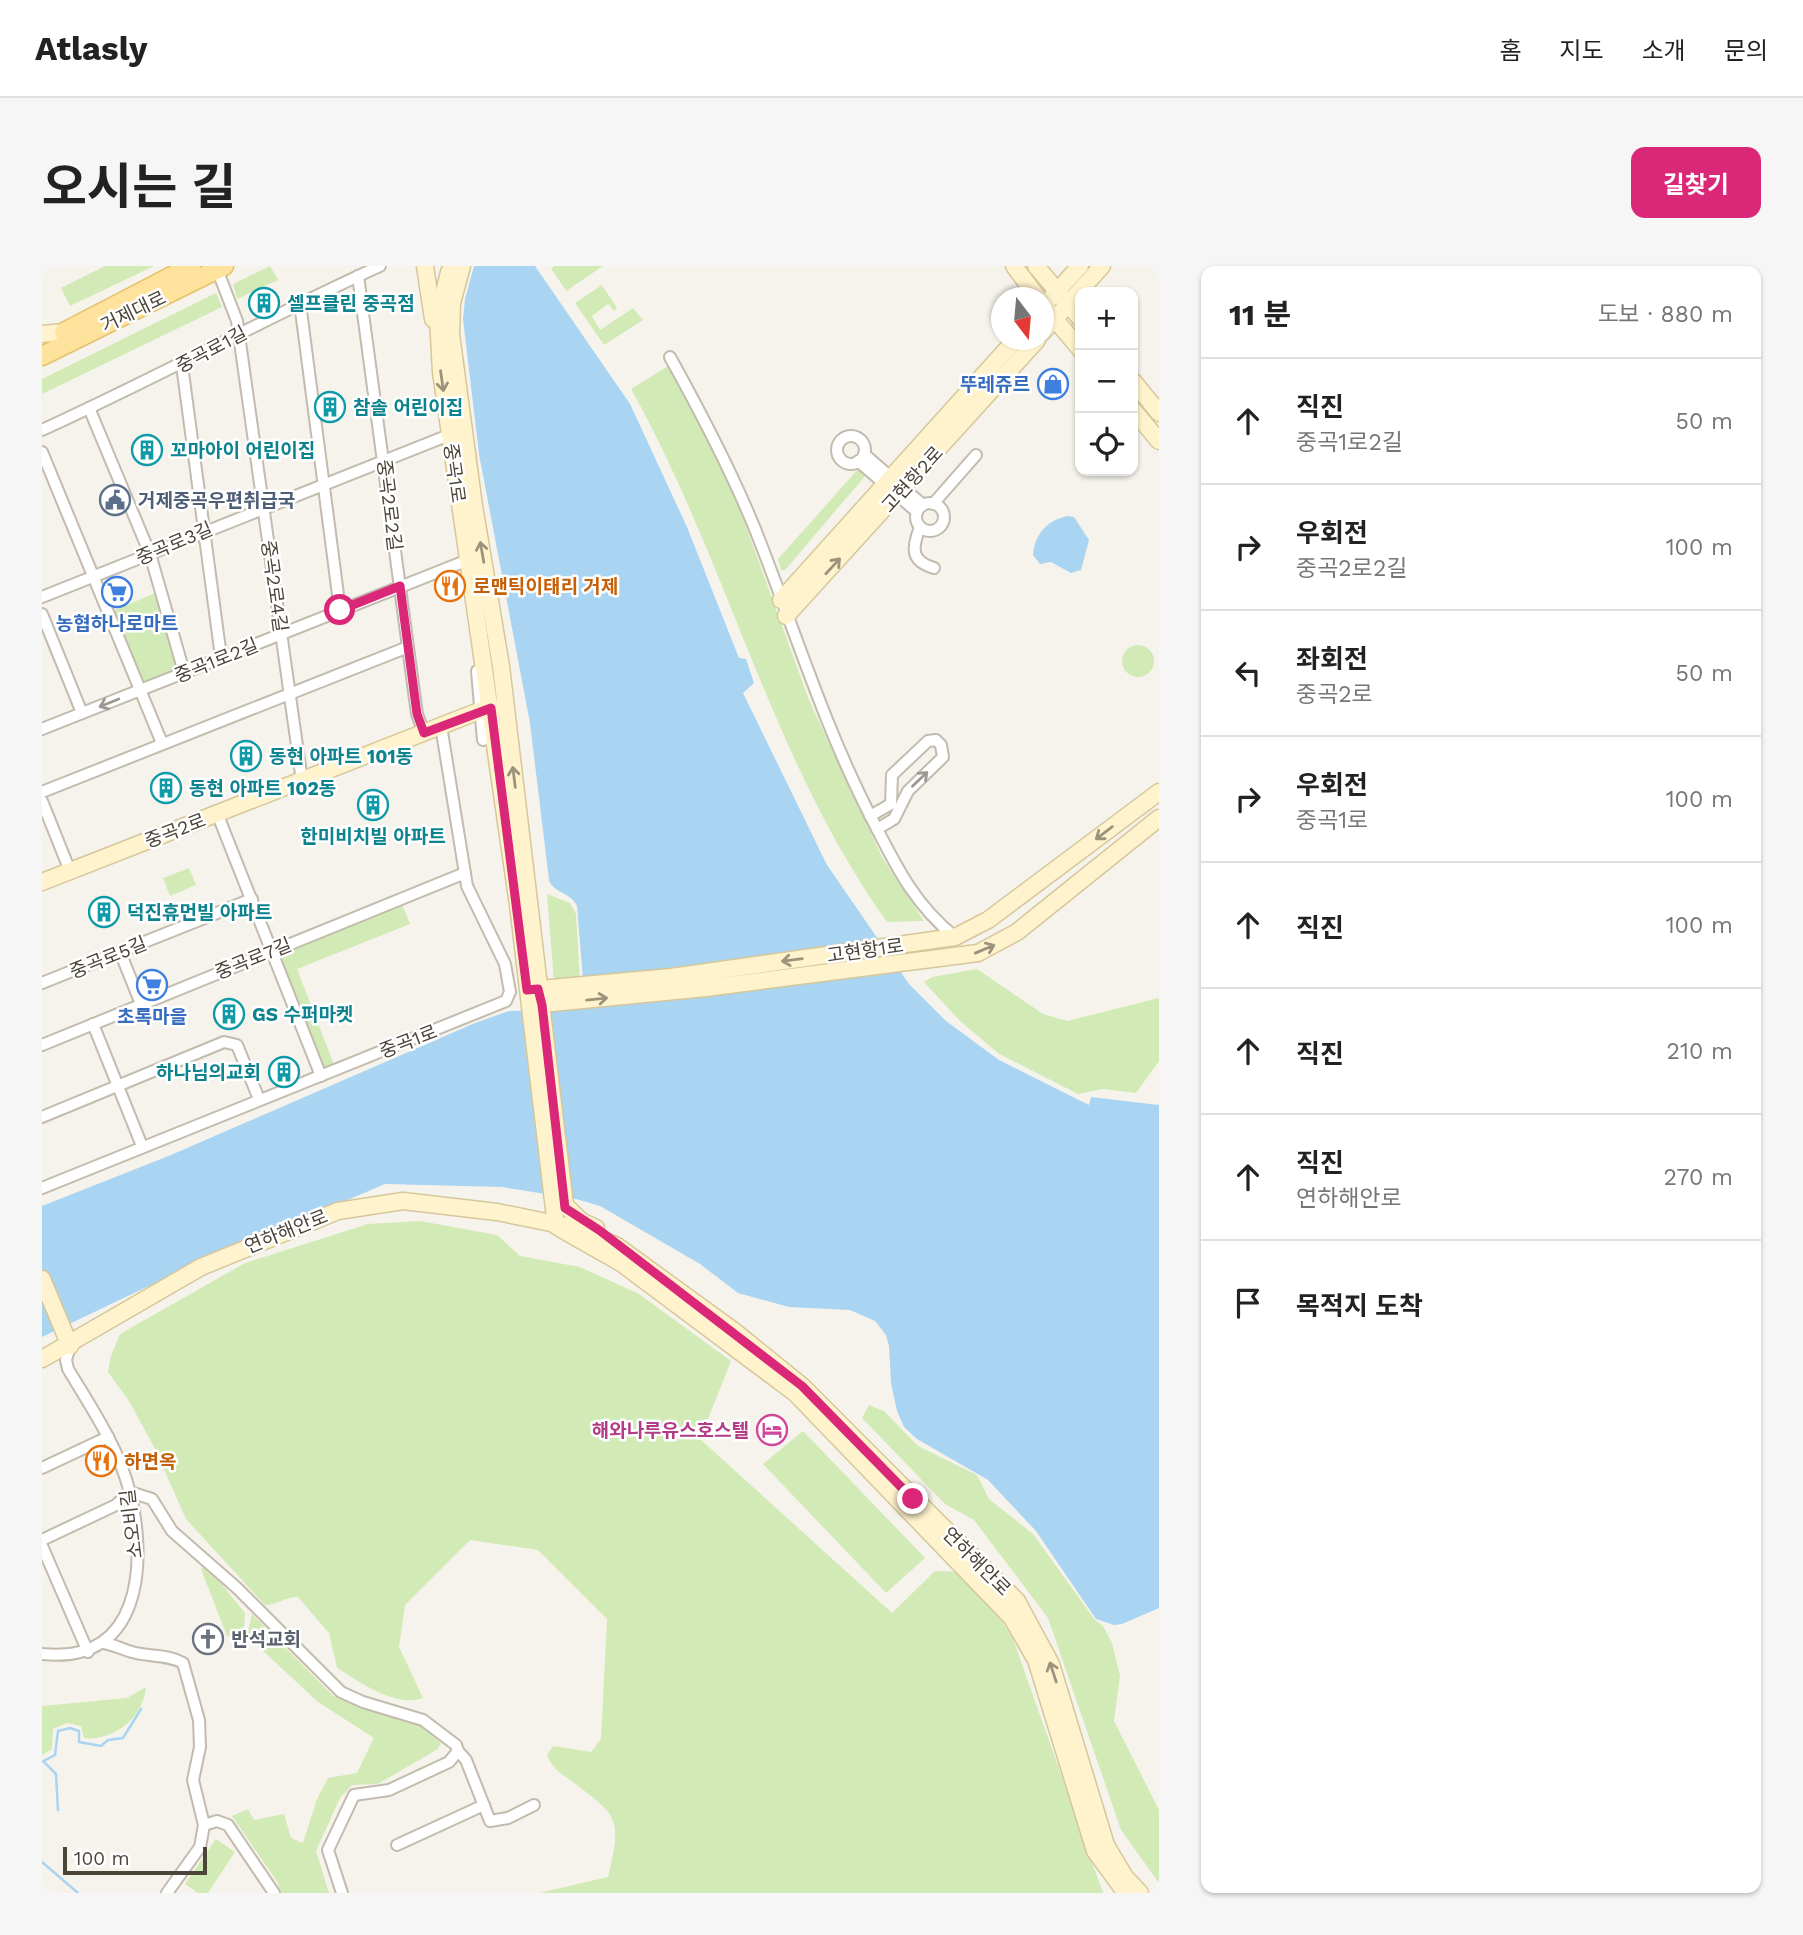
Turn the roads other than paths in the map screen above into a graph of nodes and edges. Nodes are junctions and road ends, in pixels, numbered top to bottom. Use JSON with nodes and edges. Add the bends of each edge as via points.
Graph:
{"nodes":[{"id":1,"x":191,"y":266,"type":"edge"},
{"id":2,"x":380,"y":266,"type":"edge"},
{"id":3,"x":425,"y":266,"type":"edge"},
{"id":4,"x":451,"y":266,"type":"edge"},
{"id":5,"x":462,"y":266,"type":"edge"},
{"id":6,"x":1006,"y":266,"type":"edge"},
{"id":7,"x":1014,"y":266,"type":"edge"},
{"id":8,"x":1036,"y":266,"type":"edge"},
{"id":9,"x":1080,"y":266,"type":"edge"},
{"id":10,"x":1102,"y":266,"type":"edge"},
{"id":11,"x":220,"y":267,"type":"edge"},
{"id":12,"x":358,"y":276,"type":"junction"},
{"id":13,"x":1021,"y":287,"type":"edge"},
{"id":14,"x":1030,"y":287,"type":"edge"},
{"id":15,"x":1063,"y":297,"type":"junction"},
{"id":16,"x":1054,"y":301,"type":"edge"},
{"id":17,"x":300,"y":303,"type":"junction"},
{"id":18,"x":1075,"y":312,"type":"edge"},
{"id":19,"x":1055,"y":319,"type":"joint"},
{"id":20,"x":64,"y":332,"type":"junction"},
{"id":21,"x":42,"y":334,"type":"edge"},
{"id":22,"x":239,"y":334,"type":"junction"},
{"id":23,"x":438,"y":336,"type":"junction"},
{"id":24,"x":42,"y":343,"type":"edge"},
{"id":25,"x":1075,"y":343,"type":"edge"},
{"id":26,"x":1007,"y":350,"type":"edge"},
{"id":27,"x":1027,"y":350,"type":"edge"},
{"id":28,"x":42,"y":356,"type":"edge"},
{"id":29,"x":670,"y":357,"type":"dead end"},
{"id":30,"x":182,"y":365,"type":"junction"},
{"id":31,"x":1138,"y":387,"type":"edge"},
{"id":32,"x":89,"y":408,"type":"junction"},
{"id":33,"x":1136,"y":413,"type":"edge"},
{"id":34,"x":1159,"y":413,"type":"edge"},
{"id":35,"x":42,"y":430,"type":"edge"},
{"id":36,"x":456,"y":432,"type":"junction"},
{"id":37,"x":1159,"y":441,"type":"edge"},
{"id":38,"x":42,"y":452,"type":"edge"},
{"id":39,"x":976,"y":455,"type":"dead end"},
{"id":40,"x":384,"y":458,"type":"junction"},
{"id":41,"x":861,"y":458,"type":"dead end"},
{"id":42,"x":324,"y":482,"type":"junction"},
{"id":43,"x":895,"y":487,"type":"junction"},
{"id":44,"x":264,"y":506,"type":"junction"},
{"id":45,"x":924,"y":507,"type":"junction"},
{"id":46,"x":920,"y":527,"type":"junction"},
{"id":47,"x":205,"y":531,"type":"junction"},
{"id":48,"x":150,"y":554,"type":"junction"},
{"id":49,"x":468,"y":560,"type":"junction"},
{"id":50,"x":934,"y":568,"type":"dead end"},
{"id":51,"x":94,"y":577,"type":"junction"},
{"id":52,"x":400,"y":586,"type":"junction"},
{"id":53,"x":42,"y":597,"type":"edge"},
{"id":54,"x":781,"y":600,"type":"junction"},
{"id":55,"x":340,"y":610,"type":"junction"},
{"id":56,"x":42,"y":614,"type":"edge"},
{"id":57,"x":786,"y":617,"type":"junction"},
{"id":58,"x":281,"y":634,"type":"junction"},
{"id":59,"x":408,"y":647,"type":"junction"},
{"id":60,"x":221,"y":657,"type":"junction"},
{"id":61,"x":184,"y":672,"type":"junction"},
{"id":62,"x":139,"y":690,"type":"junction"},
{"id":63,"x":288,"y":695,"type":"junction"},
{"id":64,"x":492,"y":709,"type":"junction"},
{"id":65,"x":82,"y":713,"type":"junction"},
{"id":66,"x":441,"y":726,"type":"junction"},
{"id":67,"x":42,"y":729,"type":"edge"},
{"id":68,"x":424,"y":733,"type":"junction"},
{"id":69,"x":483,"y":740,"type":"dead end"},
{"id":70,"x":162,"y":743,"type":"junction"},
{"id":71,"x":302,"y":782,"type":"junction"},
{"id":72,"x":42,"y":792,"type":"edge"},
{"id":73,"x":1159,"y":792,"type":"edge"},
{"id":74,"x":42,"y":801,"type":"edge"},
{"id":75,"x":217,"y":814,"type":"junction"},
{"id":76,"x":870,"y":816,"type":"junction"},
{"id":77,"x":1159,"y":818,"type":"edge"},
{"id":78,"x":877,"y":830,"type":"junction"},
{"id":79,"x":70,"y":871,"type":"junction"},
{"id":80,"x":465,"y":873,"type":"junction"},
{"id":81,"x":42,"y":882,"type":"edge"},
{"id":82,"x":252,"y":899,"type":"junction"},
{"id":83,"x":955,"y":937,"type":"junction"},
{"id":84,"x":272,"y":950,"type":"junction"},
{"id":85,"x":120,"y":952,"type":"junction"},
{"id":86,"x":42,"y":983,"type":"edge"},
{"id":87,"x":534,"y":997,"type":"junction"},
{"id":88,"x":141,"y":1004,"type":"junction"},
{"id":89,"x":93,"y":1024,"type":"junction"},
{"id":90,"x":42,"y":1045,"type":"edge"},
{"id":91,"x":321,"y":1076,"type":"junction"},
{"id":92,"x":118,"y":1086,"type":"junction"},
{"id":93,"x":259,"y":1099,"type":"junction"},
{"id":94,"x":42,"y":1117,"type":"edge"},
{"id":95,"x":142,"y":1146,"type":"junction"},
{"id":96,"x":42,"y":1188,"type":"edge"},
{"id":97,"x":556,"y":1226,"type":"junction"},
{"id":98,"x":617,"y":1246,"type":"junction"},
{"id":99,"x":42,"y":1279,"type":"edge"},
{"id":100,"x":68,"y":1340,"type":"junction"},
{"id":101,"x":42,"y":1359,"type":"edge"},
{"id":102,"x":108,"y":1437,"type":"junction"},
{"id":103,"x":42,"y":1468,"type":"edge"},
{"id":104,"x":130,"y":1492,"type":"junction"},
{"id":105,"x":42,"y":1540,"type":"edge"},
{"id":106,"x":42,"y":1546,"type":"edge"},
{"id":107,"x":104,"y":1643,"type":"junction"},
{"id":108,"x":88,"y":1651,"type":"junction"},
{"id":109,"x":42,"y":1654,"type":"edge"},
{"id":110,"x":458,"y":1751,"type":"junction"},
{"id":111,"x":484,"y":1805,"type":"junction"},
{"id":112,"x":534,"y":1805,"type":"dead end"},
{"id":113,"x":204,"y":1825,"type":"junction"},
{"id":114,"x":397,"y":1845,"type":"dead end"},
{"id":115,"x":167,"y":1893,"type":"edge"},
{"id":116,"x":274,"y":1893,"type":"edge"},
{"id":117,"x":342,"y":1893,"type":"edge"},
{"id":118,"x":1126,"y":1893,"type":"edge"},
{"id":119,"x":1140,"y":1893,"type":"edge"}],
"edges":[{"from":1,"to":20,"type":"main road","name":"거제대로"},
{"from":2,"to":12,"type":"street","name":"중곡로1길"},
{"from":3,"to":23,"type":"street"},
{"from":4,"to":23,"type":"street","name":"중곡1로","via":[[442,295]]},
{"from":5,"to":36,"type":"street","name":"중곡1로","via":[[451,318]]},
{"from":6,"to":13,"type":"street"},
{"from":7,"to":14,"type":"street"},
{"from":8,"to":15,"type":"street"},
{"from":9,"to":15,"type":"street"},
{"from":10,"to":15,"type":"street"},
{"from":11,"to":22,"type":"street","name":"중곡2로4길"},
{"from":11,"to":28,"type":"main road","name":"거제대로"},
{"from":12,"to":17,"type":"street","name":"중곡로1길"},
{"from":12,"to":40,"type":"street","name":"중곡2로2길"},
{"from":15,"to":16,"type":"street"},
{"from":15,"to":18,"type":"street"},
{"from":15,"to":19,"type":"street"},
{"from":17,"to":22,"type":"street","name":"중곡로1길"},
{"from":17,"to":42,"type":"street"},
{"from":19,"to":25,"type":"street"},
{"from":20,"to":21,"type":"street"},
{"from":20,"to":24,"type":"main road","name":"거제대로"},
{"from":22,"to":30,"type":"street","name":"중곡로1길"},
{"from":22,"to":44,"type":"street","name":"중곡2로4길"},
{"from":23,"to":36,"type":"street","name":"중곡1로","one_way":true},
{"from":26,"to":43,"type":"street","name":"고현항2로"},
{"from":27,"to":43,"type":"street","name":"고현항2로"},
{"from":29,"to":54,"type":"street","via":[[721,453]]},
{"from":30,"to":32,"type":"street","name":"중곡로1길"},
{"from":30,"to":47,"type":"street"},
{"from":31,"to":34,"type":"street"},
{"from":32,"to":35,"type":"street","name":"중곡로1길"},
{"from":32,"to":48,"type":"street"},
{"from":33,"to":37,"type":"street"},
{"from":36,"to":40,"type":"street","name":"중곡로3길"},
{"from":36,"to":49,"type":"street","name":"중곡1로"},
{"from":64,"to":36,"type":"street","name":"중곡1로","one_way":true},
{"from":38,"to":51,"type":"street"},
{"from":39,"to":45,"type":"street"},
{"from":40,"to":42,"type":"street","name":"중곡로3길"},
{"from":40,"to":52,"type":"street","name":"중곡2로2길"},
{"from":41,"to":43,"type":"street"},
{"from":42,"to":44,"type":"street","name":"중곡로3길"},
{"from":42,"to":55,"type":"street"},
{"from":43,"to":45,"type":"street"},
{"from":43,"to":54,"type":"street","name":"고현항2로"},
{"from":57,"to":43,"type":"street","name":"고현항2로","one_way":true},
{"from":44,"to":47,"type":"street","name":"중곡로3길"},
{"from":44,"to":58,"type":"street","name":"중곡2로4길"},
{"from":45,"to":46,"type":"street"},
{"from":45,"to":46,"type":"street","via":[[941,509],[942,523],[932,531]]},
{"from":46,"to":50,"type":"street","via":[[914,557]]},
{"from":47,"to":48,"type":"street","name":"중곡로3길"},
{"from":47,"to":60,"type":"street"},
{"from":48,"to":51,"type":"street","name":"중곡로3길"},
{"from":48,"to":61,"type":"street"},
{"from":49,"to":52,"type":"street","name":"중곡1로2길"},
{"from":49,"to":64,"type":"street","name":"중곡1로"},
{"from":51,"to":53,"type":"street","name":"중곡로3길"},
{"from":51,"to":62,"type":"street"},
{"from":52,"to":55,"type":"street","name":"중곡1로2길"},
{"from":52,"to":59,"type":"street","name":"중곡2로2길"},
{"from":54,"to":57,"type":"street"},
{"from":55,"to":58,"type":"street","name":"중곡1로2길"},
{"from":56,"to":65,"type":"street"},
{"from":57,"to":76,"type":"street"},
{"from":58,"to":60,"type":"street","name":"중곡1로2길"},
{"from":58,"to":63,"type":"street","name":"중곡2로4길"},
{"from":59,"to":63,"type":"street"},
{"from":59,"to":68,"type":"street","name":"중곡2로2길"},
{"from":60,"to":61,"type":"street","name":"중곡1로2길"},
{"from":61,"to":62,"type":"street","name":"중곡1로2길"},
{"from":62,"to":65,"type":"street","name":"중곡1로2길","one_way":true},
{"from":62,"to":70,"type":"street"},
{"from":63,"to":70,"type":"street"},
{"from":63,"to":71,"type":"street","name":"중곡2로4길"},
{"from":64,"to":66,"type":"street","name":"중곡2로"},
{"from":64,"to":69,"type":"street"},
{"from":64,"to":87,"type":"street","name":"중곡1로","via":[[516,846]]},
{"from":65,"to":67,"type":"street","name":"중곡1로2길"},
{"from":66,"to":68,"type":"street","name":"중곡2로"},
{"from":66,"to":80,"type":"street","name":"중곡1로"},
{"from":68,"to":71,"type":"street","name":"중곡2로"},
{"from":70,"to":72,"type":"street"},
{"from":71,"to":75,"type":"street","name":"중곡2로"},
{"from":73,"to":83,"type":"street","name":"고현항1로","one_way":true,"via":[[988,920]]},
{"from":74,"to":79,"type":"street"},
{"from":75,"to":79,"type":"street","name":"중곡2로"},
{"from":75,"to":82,"type":"street"},
{"from":76,"to":78,"type":"street"},
{"from":78,"to":76,"type":"street","one_way":true,"via":[[894,818],[908,791],[943,757],[936,740],[928,740],[892,775],[891,804]]},
{"from":87,"to":77,"type":"street","name":"고현항1로","one_way":true,"via":[[978,953],[1017,932]]},
{"from":78,"to":83,"type":"street","via":[[929,916]]},
{"from":79,"to":81,"type":"street","name":"중곡2로"},
{"from":80,"to":84,"type":"street","name":"중곡로7길"},
{"from":80,"to":91,"type":"street","name":"중곡1로","via":[[505,964],[510,992],[506,1001]]},
{"from":82,"to":84,"type":"street"},
{"from":82,"to":85,"type":"street","name":"중곡로5길"},
{"from":83,"to":87,"type":"street","name":"고현항1로","one_way":true},
{"from":84,"to":88,"type":"street","name":"중곡로7길"},
{"from":84,"to":91,"type":"street"},
{"from":85,"to":86,"type":"street","name":"중곡로5길"},
{"from":85,"to":88,"type":"street"},
{"from":87,"to":97,"type":"street"},
{"from":87,"to":98,"type":"street","via":[[565,1208]]},
{"from":88,"to":89,"type":"street","name":"중곡로7길"},
{"from":89,"to":90,"type":"street","name":"중곡로7길"},
{"from":89,"to":92,"type":"street"},
{"from":91,"to":93,"type":"street","name":"중곡1로"},
{"from":92,"to":93,"type":"street","via":[[224,1042],[237,1045]]},
{"from":92,"to":94,"type":"street"},
{"from":92,"to":95,"type":"street"},
{"from":93,"to":95,"type":"street","name":"중곡1로"},
{"from":95,"to":96,"type":"street","name":"중곡1로"},
{"from":97,"to":98,"type":"street","name":"연하해안로","via":[[576,1228]]},
{"from":97,"to":100,"type":"street","name":"연하해안로","via":[[497,1212],[403,1201],[338,1211],[201,1267]]},
{"from":97,"to":118,"type":"street","name":"연하해안로","via":[[621,1263],[795,1393],[1012,1618],[1036,1661],[1096,1851]]},
{"from":119,"to":98,"type":"street","name":"연하해안로","one_way":true,"via":[[1106,1845],[1051,1664],[1017,1601],[802,1386]]},
{"from":99,"to":100,"type":"street"},
{"from":100,"to":101,"type":"street","name":"연하해안로"},
{"from":100,"to":102,"type":"street","name":"소오비길","via":[[68,1369]]},
{"from":102,"to":103,"type":"street"},
{"from":102,"to":104,"type":"street","name":"소오비길"},
{"from":104,"to":105,"type":"street","via":[[116,1505]]},
{"from":104,"to":107,"type":"street","name":"소오비길","via":[[139,1553],[133,1589],[123,1619]]},
{"from":104,"to":110,"type":"street","via":[[152,1499],[172,1531],[237,1588],[341,1692],[423,1720]]},
{"from":106,"to":108,"type":"street"},
{"from":107,"to":108,"type":"street","name":"소오비길"},
{"from":107,"to":113,"type":"street","via":[[183,1662],[199,1720],[200,1747],[193,1780]]},
{"from":108,"to":109,"type":"street","name":"소오비길"},
{"from":110,"to":111,"type":"street"},
{"from":110,"to":117,"type":"street","via":[[449,1762],[388,1790],[354,1795],[328,1850]]},
{"from":111,"to":112,"type":"street","via":[[490,1821]]},
{"from":111,"to":114,"type":"street"},
{"from":113,"to":115,"type":"street","via":[[200,1847]]},
{"from":113,"to":116,"type":"street","via":[[217,1821],[228,1825]]}]}
